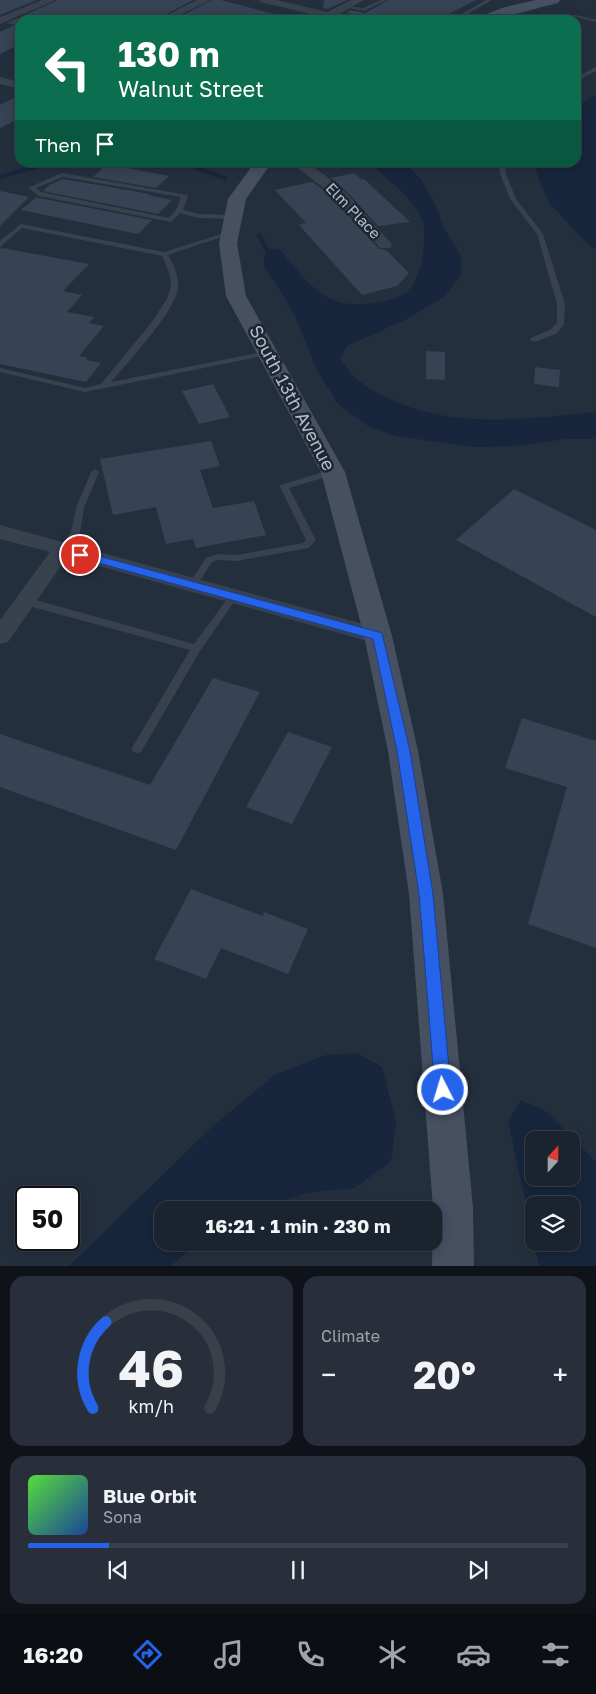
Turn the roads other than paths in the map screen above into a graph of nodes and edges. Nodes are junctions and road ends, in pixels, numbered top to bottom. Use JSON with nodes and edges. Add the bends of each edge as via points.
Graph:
{"nodes":[{"id":1,"x":51,"y":0,"type":"edge"},
{"id":2,"x":206,"y":0,"type":"edge"},
{"id":3,"x":264,"y":0,"type":"edge"},
{"id":4,"x":385,"y":0,"type":"edge"},
{"id":5,"x":490,"y":0,"type":"edge"},
{"id":6,"x":552,"y":0,"type":"edge"},
{"id":7,"x":351,"y":2,"type":"edge"},
{"id":8,"x":173,"y":15,"type":"edge"},
{"id":9,"x":314,"y":15,"type":"edge"},
{"id":10,"x":329,"y":15,"type":"edge"},
{"id":11,"x":462,"y":15,"type":"edge"},
{"id":12,"x":496,"y":15,"type":"edge"},
{"id":13,"x":581,"y":17,"type":"edge"},
{"id":14,"x":0,"y":21,"type":"edge"},
{"id":15,"x":596,"y":21,"type":"edge"},
{"id":16,"x":596,"y":69,"type":"edge"},
{"id":17,"x":581,"y":76,"type":"edge"},
{"id":18,"x":0,"y":80,"type":"edge"},
{"id":19,"x":15,"y":84,"type":"edge"},
{"id":20,"x":15,"y":86,"type":"edge"},
{"id":21,"x":0,"y":92,"type":"edge"},
{"id":22,"x":260,"y":167,"type":"edge"},
{"id":23,"x":305,"y":167,"type":"edge"},
{"id":24,"x":502,"y":167,"type":"edge"},
{"id":25,"x":179,"y":211,"type":"junction"},
{"id":26,"x":232,"y":225,"type":"junction"},
{"id":27,"x":0,"y":245,"type":"edge"},
{"id":28,"x":385,"y":245,"type":"dead end"},
{"id":29,"x":164,"y":254,"type":"junction"},
{"id":30,"x":534,"y":340,"type":"dead end"},
{"id":31,"x":268,"y":353,"type":"junction"},
{"id":32,"x":0,"y":370,"type":"edge"},
{"id":33,"x":104,"y":386,"type":"junction"},
{"id":34,"x":95,"y":472,"type":"dead end"},
{"id":35,"x":333,"y":472,"type":"junction"},
{"id":36,"x":0,"y":532,"type":"edge"},
{"id":37,"x":62,"y":550,"type":"junction"},
{"id":38,"x":193,"y":586,"type":"junction"},
{"id":39,"x":233,"y":597,"type":"junction"},
{"id":40,"x":25,"y":601,"type":"junction"},
{"id":41,"x":0,"y":636,"type":"edge"},
{"id":42,"x":378,"y":636,"type":"junction"},
{"id":43,"x":196,"y":648,"type":"junction"},
{"id":44,"x":136,"y":749,"type":"dead end"},
{"id":45,"x":453,"y":1266,"type":"edge"}],
"edges":[{"from":1,"to":14,"type":"street"},
{"from":2,"to":8,"type":"street"},
{"from":3,"to":9,"type":"street"},
{"from":4,"to":7,"type":"lane","via":[[364,10]]},
{"from":5,"to":11,"type":"lane"},
{"from":6,"to":12,"type":"main road"},
{"from":7,"to":10,"type":"street"},
{"from":13,"to":15,"type":"lane"},
{"from":16,"to":17,"type":"lane"},
{"from":18,"to":19,"type":"street"},
{"from":20,"to":21,"type":"street"},
{"from":22,"to":26,"type":"main road","name":"South 13th Avenue","via":[[237,199]]},
{"from":23,"to":28,"type":"street","name":"Elm Place","via":[[331,186]]},
{"from":24,"to":30,"type":"lane","via":[[513,199],[540,234],[560,304],[560,323],[554,332]]},
{"from":25,"to":25,"type":"lane","via":[[184,196],[62,175],[32,188],[39,194],[171,220]]},
{"from":25,"to":26,"type":"lane"},
{"from":26,"to":29,"type":"lane"},
{"from":26,"to":31,"type":"main road","name":"South 13th Avenue","via":[[228,243],[236,296]]},
{"from":27,"to":29,"type":"lane","via":[[21,226]]},
{"from":29,"to":33,"type":"lane","via":[[173,269],[174,290],[166,309]]},
{"from":31,"to":33,"type":"lane"},
{"from":31,"to":35,"type":"main road","name":"South 13th Avenue"},
{"from":32,"to":33,"type":"lane","via":[[86,390]]},
{"from":34,"to":37,"type":"lane","via":[[80,508],[75,533]]},
{"from":35,"to":38,"type":"lane","via":[[284,487],[311,540],[306,546],[209,560]]},
{"from":35,"to":42,"type":"main road","name":"South 13th Avenue"},
{"from":36,"to":37,"type":"street"},
{"from":37,"to":38,"type":"street"},
{"from":37,"to":40,"type":"street"},
{"from":38,"to":39,"type":"street"},
{"from":39,"to":42,"type":"street"},
{"from":39,"to":43,"type":"lane"},
{"from":40,"to":41,"type":"street"},
{"from":40,"to":43,"type":"lane"},
{"from":42,"to":45,"type":"main road","name":"South 13th Avenue","via":[[404,751],[426,894],[453,1208]]},
{"from":43,"to":44,"type":"lane"}]}
